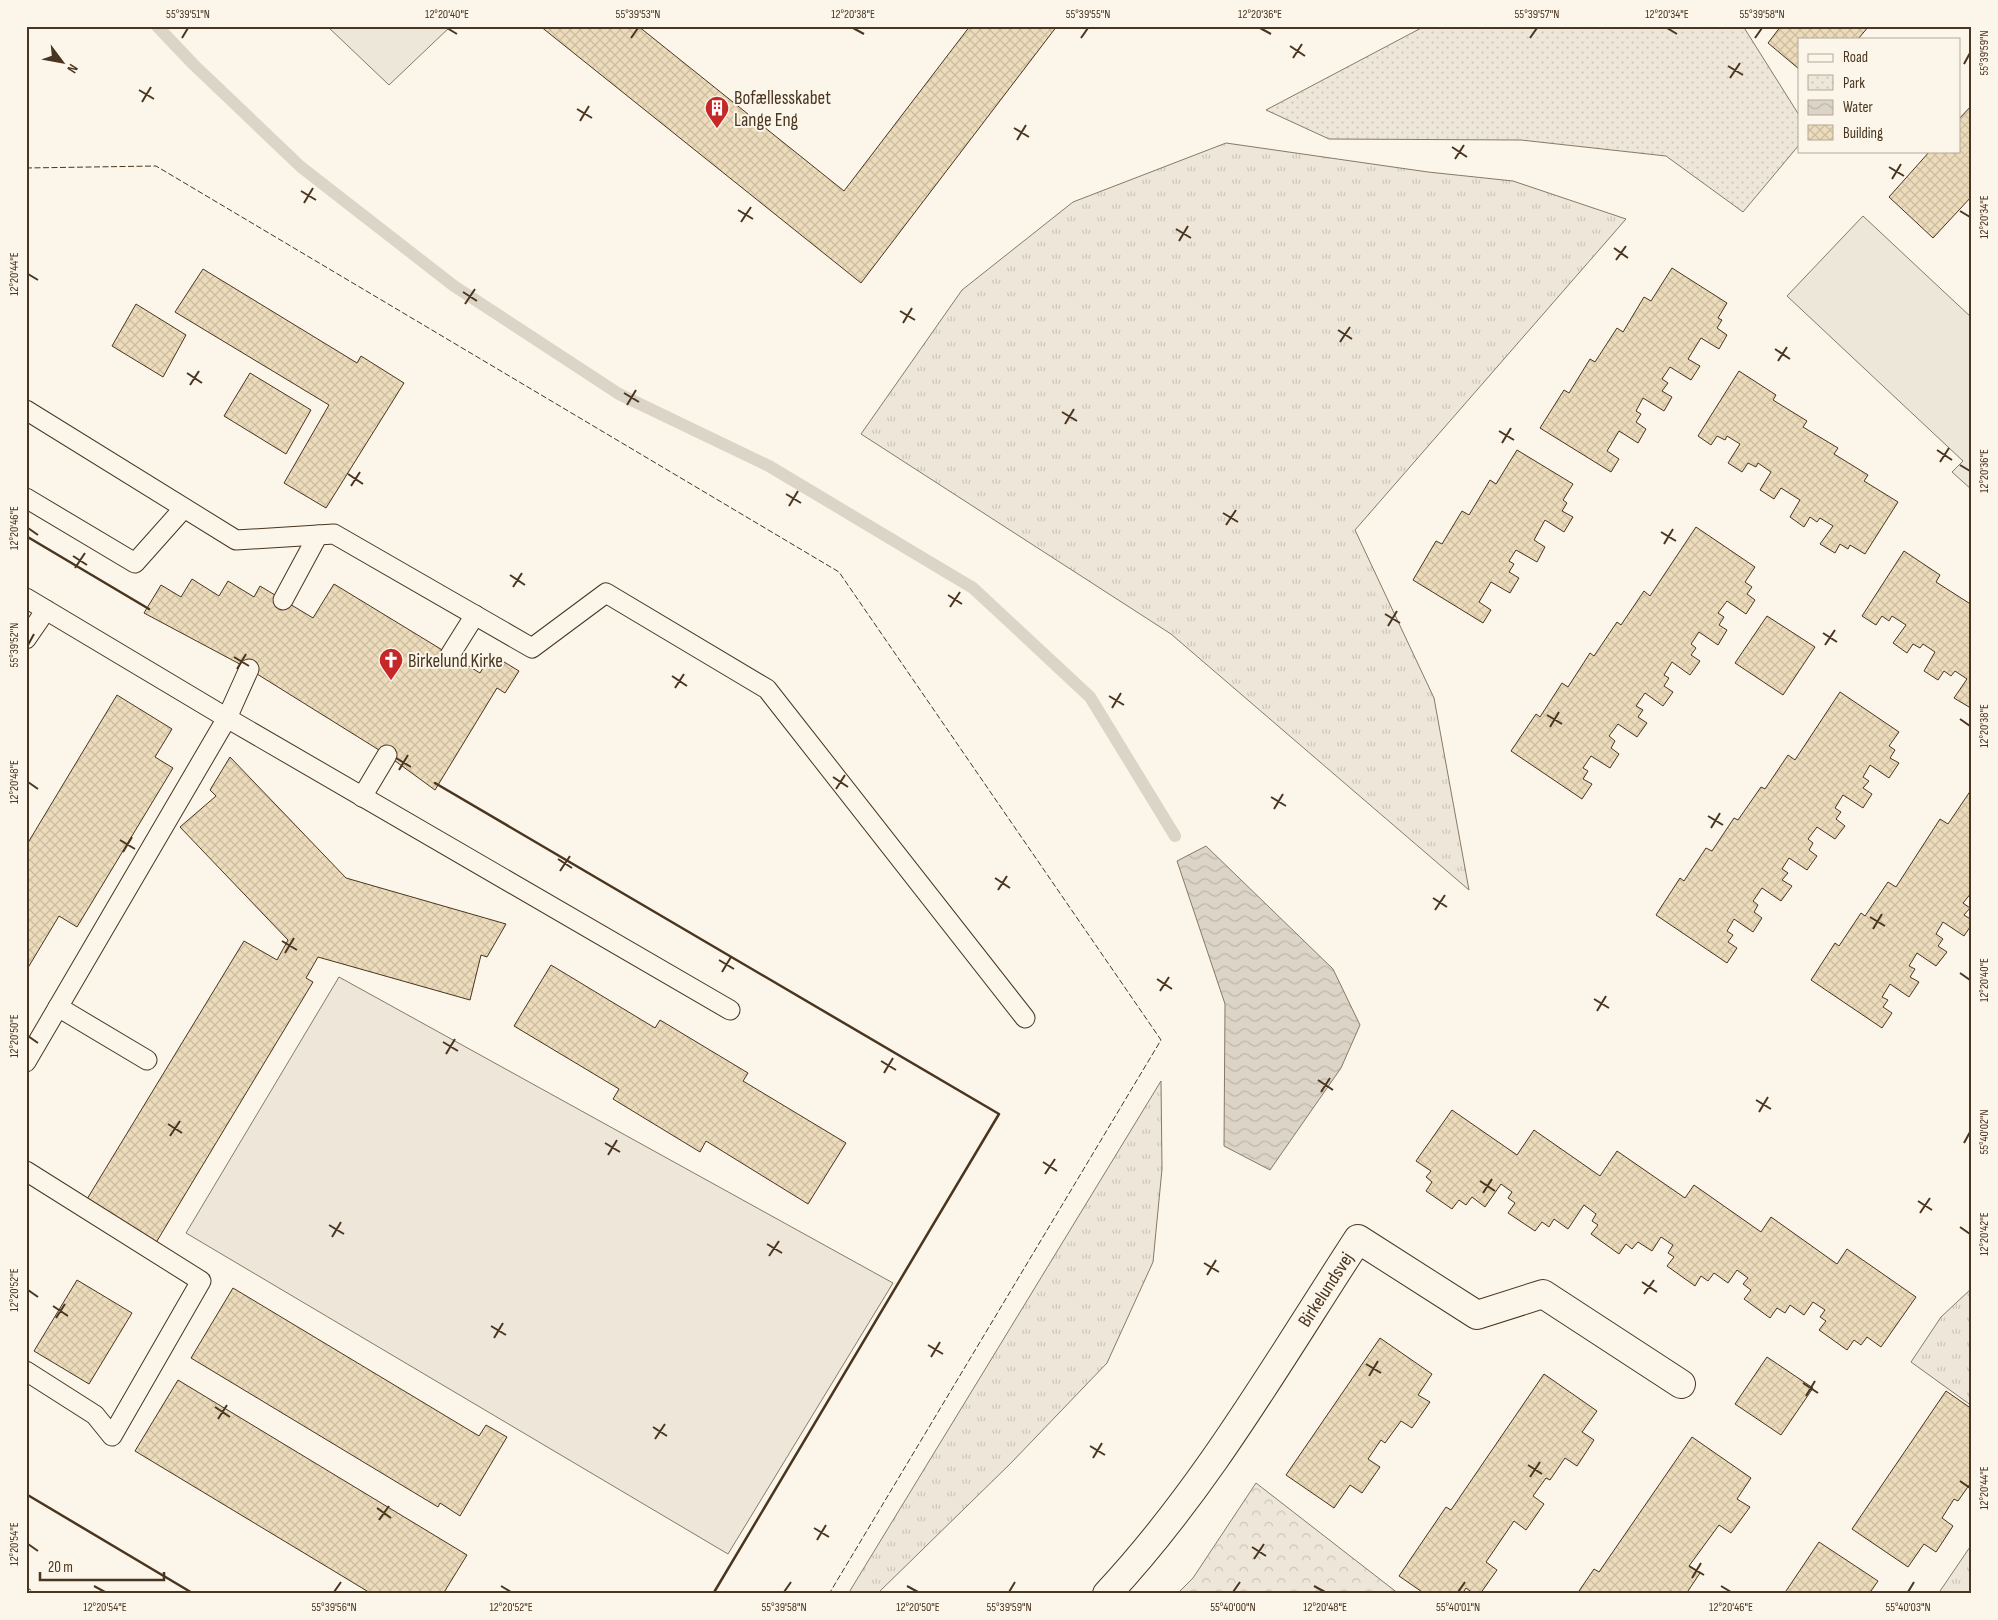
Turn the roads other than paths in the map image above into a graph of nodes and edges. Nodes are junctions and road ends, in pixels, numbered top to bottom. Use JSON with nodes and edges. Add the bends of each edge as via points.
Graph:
{"nodes":[{"id":1,"x":26,"y":410,"type":"edge"},
{"id":2,"x":26,"y":498,"type":"edge"},
{"id":3,"x":184,"y":508,"type":"junction"},
{"id":4,"x":318,"y":535,"type":"junction"},
{"id":5,"x":26,"y":598,"type":"edge"},
{"id":6,"x":283,"y":600,"type":"dead end"},
{"id":7,"x":46,"y":610,"type":"junction"},
{"id":8,"x":475,"y":615,"type":"junction"},
{"id":9,"x":26,"y":640,"type":"edge"},
{"id":10,"x":450,"y":655,"type":"dead end"},
{"id":11,"x":249,"y":669,"type":"dead end"},
{"id":12,"x":227,"y":718,"type":"junction"},
{"id":13,"x":387,"y":755,"type":"dead end"},
{"id":14,"x":362,"y":797,"type":"junction"},
{"id":15,"x":58,"y":1007,"type":"junction"},
{"id":16,"x":730,"y":1010,"type":"dead end"},
{"id":17,"x":1025,"y":1018,"type":"dead end"},
{"id":18,"x":147,"y":1060,"type":"dead end"},
{"id":19,"x":26,"y":1062,"type":"edge"},
{"id":20,"x":26,"y":1171,"type":"edge"},
{"id":21,"x":26,"y":1371,"type":"edge"},
{"id":22,"x":1681,"y":1384,"type":"dead end"},
{"id":23,"x":1107,"y":1594,"type":"edge"}],
"edges":[{"from":1,"to":3,"type":"lane"},
{"from":2,"to":3,"type":"lane","via":[[135,563]]},
{"from":3,"to":4,"type":"lane","via":[[236,540]]},
{"from":4,"to":6,"type":"lane"},
{"from":4,"to":8,"type":"lane","via":[[334,534]]},
{"from":5,"to":7,"type":"lane"},
{"from":7,"to":9,"type":"lane"},
{"from":7,"to":12,"type":"lane"},
{"from":8,"to":10,"type":"lane"},
{"from":8,"to":17,"type":"lane","via":[[532,648],[606,593],[767,690]]},
{"from":11,"to":12,"type":"lane"},
{"from":12,"to":14,"type":"lane"},
{"from":12,"to":15,"type":"lane"},
{"from":13,"to":14,"type":"lane"},
{"from":14,"to":16,"type":"lane"},
{"from":15,"to":18,"type":"lane"},
{"from":15,"to":19,"type":"lane"},
{"from":20,"to":21,"type":"lane","via":[[201,1281],[112,1436],[95,1415]]},
{"from":22,"to":23,"type":"street","name":"Birkelundsvej","via":[[1542,1294],[1477,1315],[1358,1239],[1194,1491]]}]}
